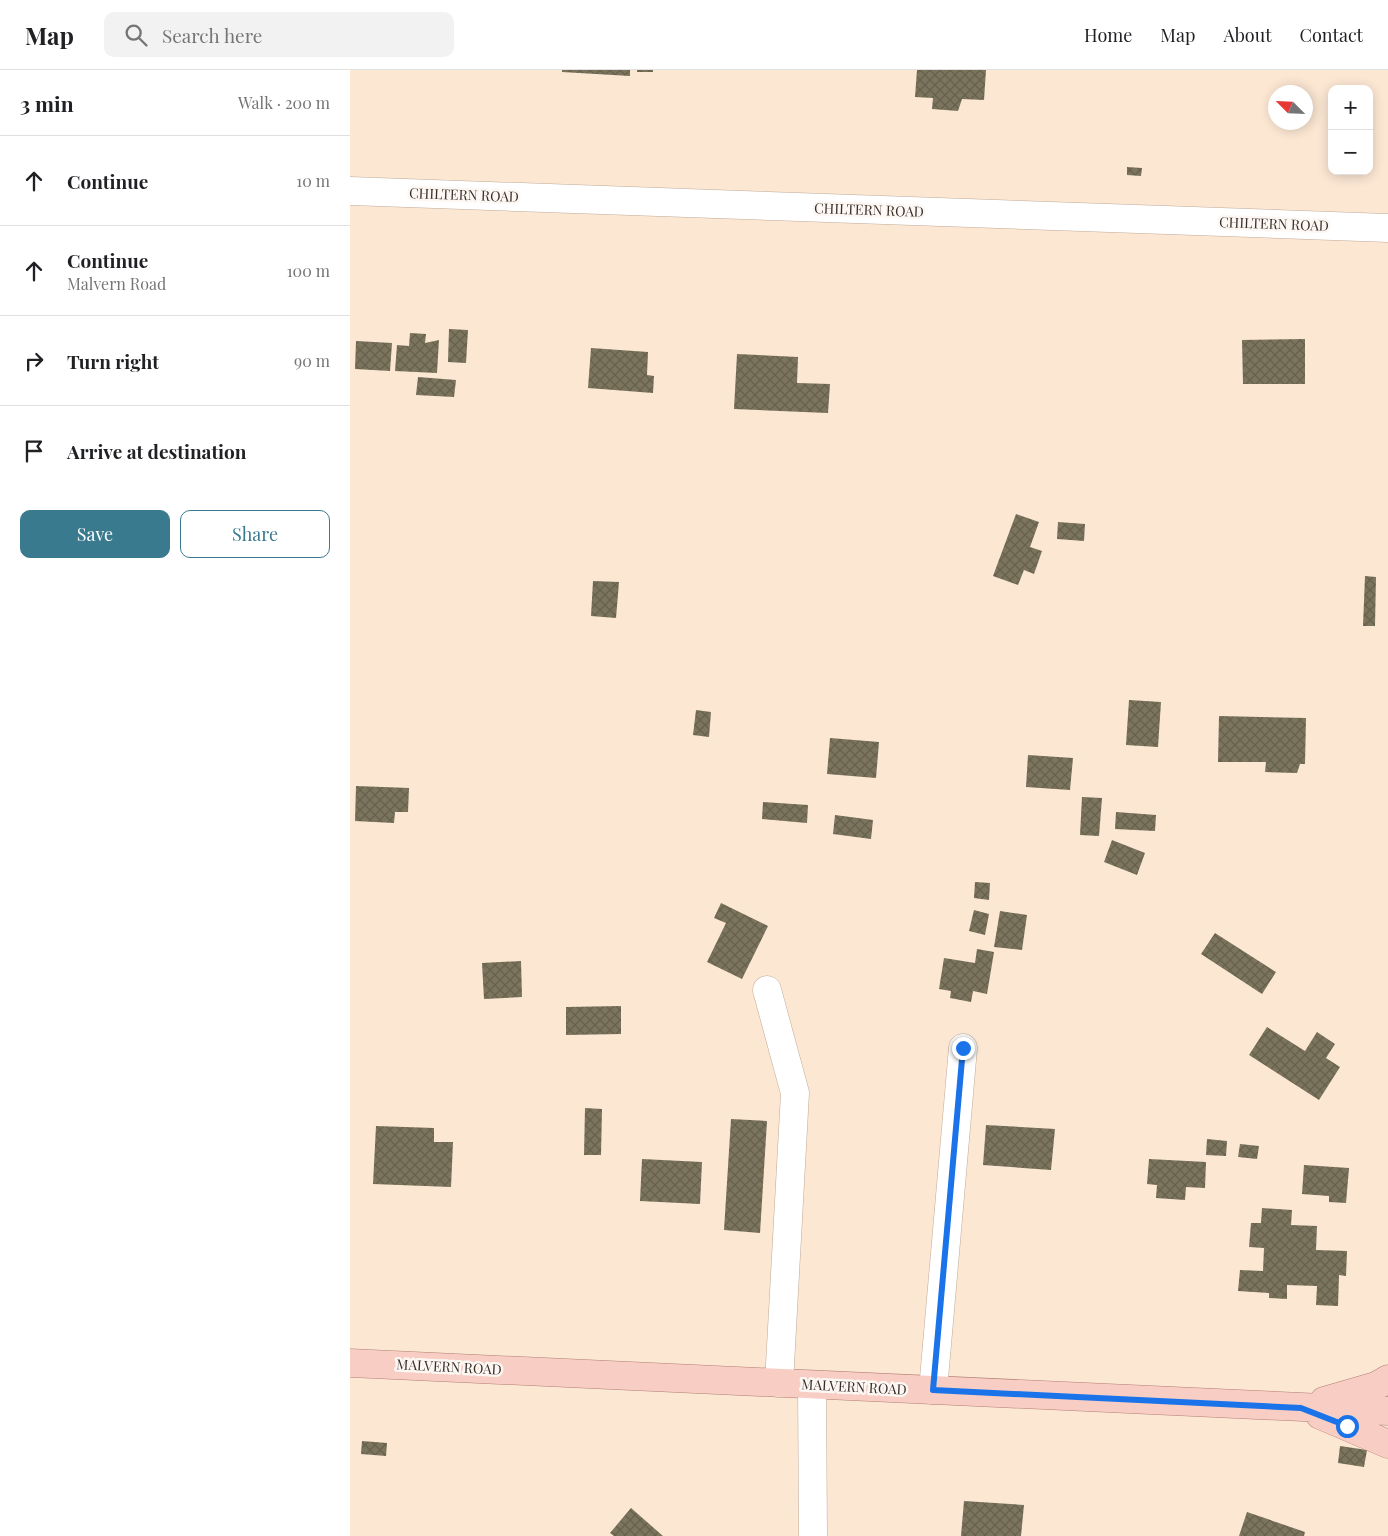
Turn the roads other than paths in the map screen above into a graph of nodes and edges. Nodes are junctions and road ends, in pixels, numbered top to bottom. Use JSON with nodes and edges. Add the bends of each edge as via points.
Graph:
{"nodes":[{"id":1,"x":350,"y":191,"type":"edge"},
{"id":2,"x":1388,"y":228,"type":"edge"},
{"id":3,"x":767,"y":990,"type":"dead end"},
{"id":4,"x":963,"y":1048,"type":"dead end"},
{"id":5,"x":350,"y":1363,"type":"edge"},
{"id":6,"x":1388,"y":1380,"type":"edge"},
{"id":7,"x":779,"y":1383,"type":"junction"},
{"id":8,"x":812,"y":1385,"type":"junction"},
{"id":9,"x":933,"y":1390,"type":"junction"},
{"id":10,"x":1301,"y":1408,"type":"junction"},
{"id":11,"x":1388,"y":1412,"type":"edge"},
{"id":12,"x":1388,"y":1444,"type":"edge"},
{"id":13,"x":814,"y":1536,"type":"edge"}],
"edges":[{"from":1,"to":2,"type":"street","name":"CHILTERN ROAD"},
{"from":3,"to":7,"type":"street","via":[[795,1094]]},
{"from":4,"to":9,"type":"street"},
{"from":5,"to":7,"type":"main road","name":"MALVERN ROAD"},
{"from":6,"to":10,"type":"main road"},
{"from":7,"to":8,"type":"main road","name":"MALVERN ROAD"},
{"from":8,"to":9,"type":"main road","name":"MALVERN ROAD"},
{"from":8,"to":13,"type":"street"},
{"from":9,"to":10,"type":"main road","name":"MALVERN ROAD"},
{"from":10,"to":11,"type":"main road","name":"MALVERN ROAD"},
{"from":10,"to":12,"type":"main road"}]}
